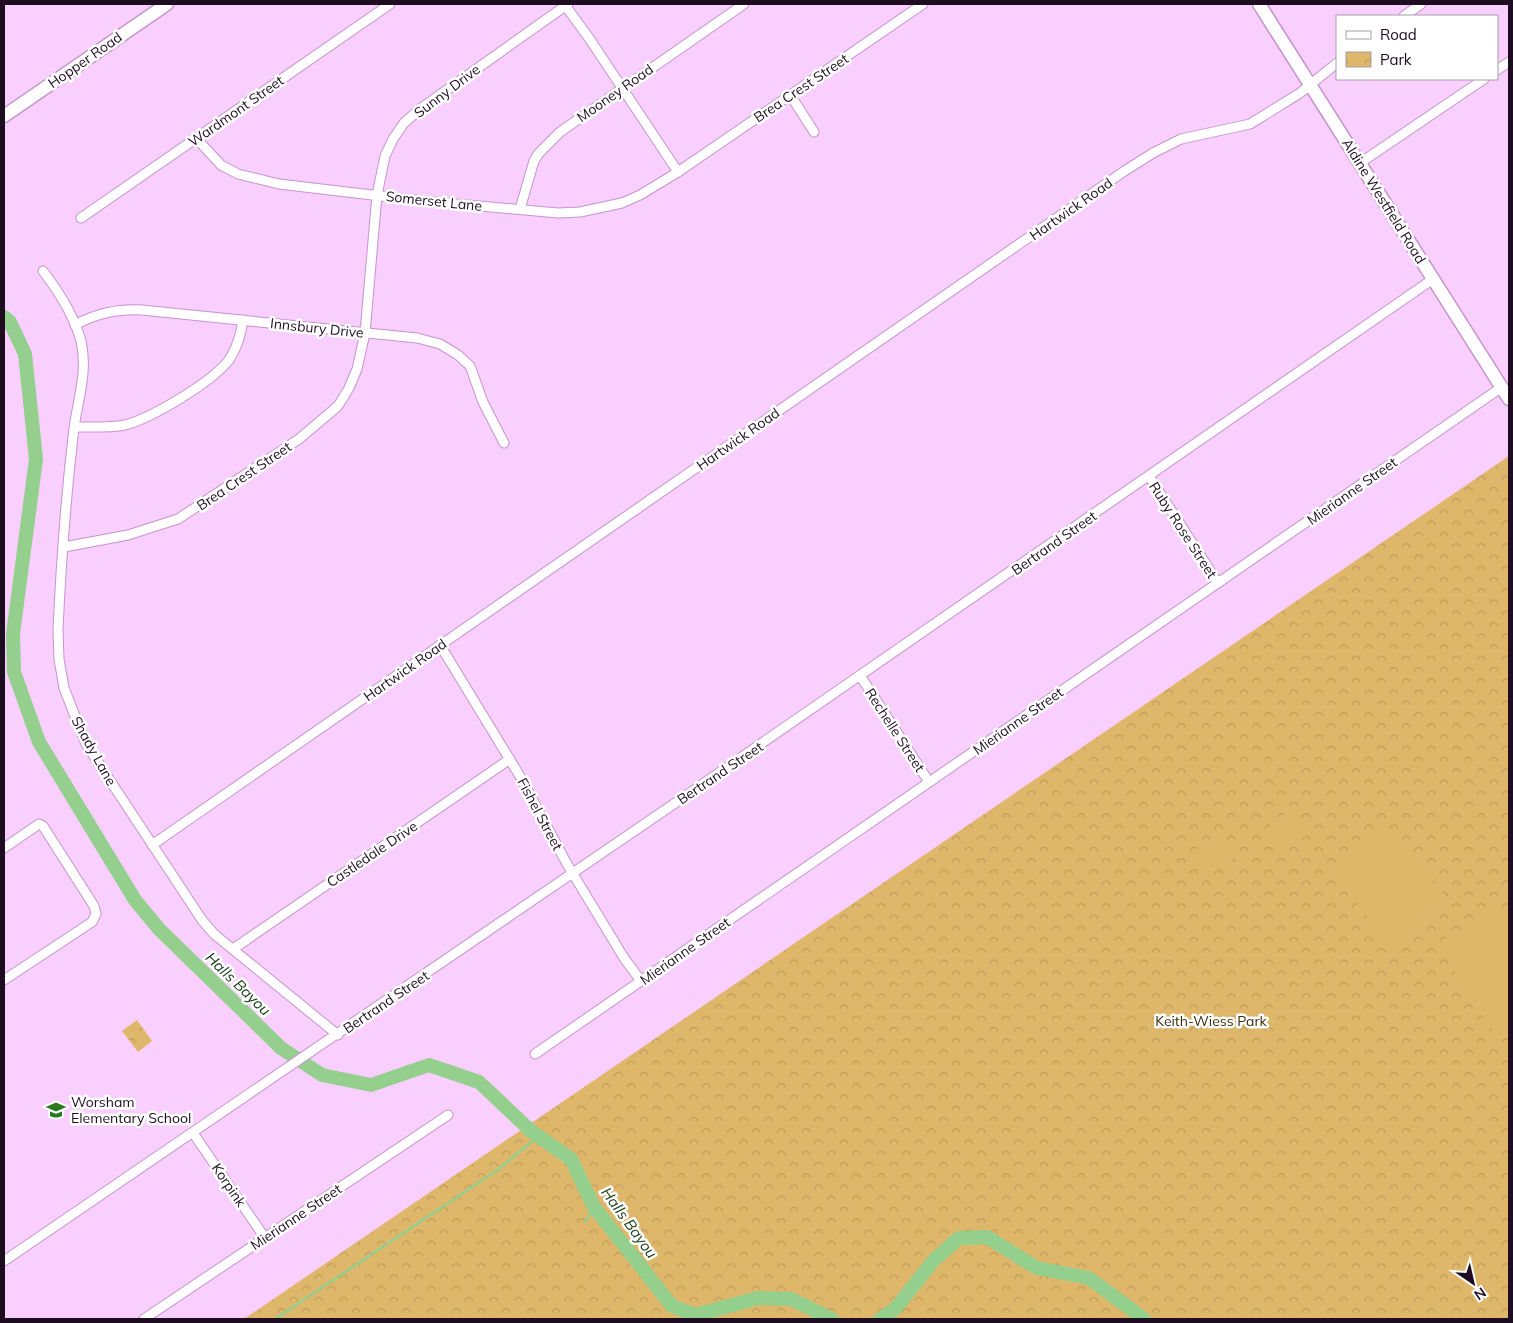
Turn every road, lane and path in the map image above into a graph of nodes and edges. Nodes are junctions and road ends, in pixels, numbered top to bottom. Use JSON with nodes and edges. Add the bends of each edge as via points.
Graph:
{"nodes":[{"id":1,"x":167,"y":4,"type":"edge"},
{"id":2,"x":390,"y":4,"type":"edge"},
{"id":3,"x":566,"y":4,"type":"edge"},
{"id":4,"x":744,"y":4,"type":"edge"},
{"id":5,"x":923,"y":4,"type":"edge"},
{"id":6,"x":1259,"y":4,"type":"edge"},
{"id":7,"x":1422,"y":4,"type":"edge"},
{"id":8,"x":1406,"y":15,"type":"edge"},
{"id":9,"x":1509,"y":62,"type":"edge"},
{"id":10,"x":1336,"y":64,"type":"edge"},
{"id":11,"x":1498,"y":69,"type":"edge"},
{"id":12,"x":1483,"y":80,"type":"edge"},
{"id":13,"x":1310,"y":84,"type":"junction"},
{"id":14,"x":622,"y":88,"type":"junction"},
{"id":15,"x":791,"y":96,"type":"junction"},
{"id":16,"x":4,"y":116,"type":"edge"},
{"id":17,"x":814,"y":132,"type":"dead end"},
{"id":18,"x":196,"y":138,"type":"junction"},
{"id":19,"x":1360,"y":163,"type":"junction"},
{"id":20,"x":678,"y":172,"type":"junction"},
{"id":21,"x":377,"y":195,"type":"junction"},
{"id":22,"x":520,"y":209,"type":"junction"},
{"id":23,"x":81,"y":218,"type":"dead end"},
{"id":24,"x":43,"y":271,"type":"dead end"},
{"id":25,"x":1433,"y":279,"type":"junction"},
{"id":26,"x":243,"y":320,"type":"junction"},
{"id":27,"x":75,"y":325,"type":"junction"},
{"id":28,"x":364,"y":333,"type":"junction"},
{"id":29,"x":1502,"y":387,"type":"junction"},
{"id":30,"x":1509,"y":399,"type":"edge"},
{"id":31,"x":75,"y":427,"type":"junction"},
{"id":32,"x":504,"y":443,"type":"dead end"},
{"id":33,"x":1149,"y":476,"type":"junction"},
{"id":34,"x":64,"y":547,"type":"junction"},
{"id":35,"x":1218,"y":583,"type":"junction"},
{"id":36,"x":440,"y":645,"type":"junction"},
{"id":37,"x":861,"y":677,"type":"junction"},
{"id":38,"x":510,"y":759,"type":"junction"},
{"id":39,"x":929,"y":782,"type":"junction"},
{"id":40,"x":152,"y":845,"type":"junction"},
{"id":41,"x":4,"y":848,"type":"edge"},
{"id":42,"x":573,"y":873,"type":"junction"},
{"id":43,"x":233,"y":949,"type":"junction"},
{"id":44,"x":4,"y":980,"type":"edge"},
{"id":45,"x":641,"y":981,"type":"junction"},
{"id":46,"x":338,"y":1034,"type":"junction"},
{"id":47,"x":535,"y":1054,"type":"dead end"},
{"id":48,"x":448,"y":1115,"type":"dead end"},
{"id":49,"x":193,"y":1133,"type":"junction"},
{"id":50,"x":265,"y":1238,"type":"junction"},
{"id":51,"x":4,"y":1261,"type":"edge"},
{"id":52,"x":144,"y":1319,"type":"edge"}],
"edges":[{"from":1,"to":16,"type":"main road","name":"Hopper Road"},
{"from":2,"to":18,"type":"street","name":"Wardmont Street"},
{"from":3,"to":14,"type":"street"},
{"from":3,"to":21,"type":"street","name":"Sunny Drive","via":[[404,124],[385,156]]},
{"from":4,"to":14,"type":"street","name":"Mooney Road"},
{"from":5,"to":15,"type":"street","name":"Brea Crest Street"},
{"from":6,"to":13,"type":"main road","name":"Aldine Westfield Road"},
{"from":7,"to":8,"type":"street"},
{"from":9,"to":11,"type":"street"},
{"from":10,"to":13,"type":"street","name":"Hartwick Road"},
{"from":12,"to":19,"type":"street"},
{"from":13,"to":19,"type":"main road","name":"Aldine Westfield Road"},
{"from":13,"to":36,"type":"street","name":"Hartwick Road","via":[[1250,124],[1181,139],[1153,153]]},
{"from":14,"to":20,"type":"street"},
{"from":14,"to":22,"type":"street","name":"Mooney Road","via":[[560,132],[539,153],[530,169]]},
{"from":15,"to":17,"type":"street"},
{"from":15,"to":20,"type":"street","name":"Brea Crest Street"},
{"from":18,"to":21,"type":"street","name":"Somerset Lane","via":[[221,165],[248,178]]},
{"from":18,"to":23,"type":"street","name":"Wardmont Street"},
{"from":19,"to":25,"type":"main road","name":"Aldine Westfield Road"},
{"from":20,"to":22,"type":"street","name":"Somerset Lane","via":[[640,195],[602,208],[558,212]]},
{"from":21,"to":22,"type":"street","name":"Somerset Lane"},
{"from":21,"to":28,"type":"street","name":"Sunny Drive"},
{"from":24,"to":27,"type":"street","name":"Shady Lane","via":[[55,286]]},
{"from":25,"to":29,"type":"main road","name":"Aldine Westfield Road"},
{"from":25,"to":33,"type":"street","name":"Bertrand Street"},
{"from":26,"to":27,"type":"street","name":"Innsbury Drive","via":[[120,310],[103,313]]},
{"from":26,"to":28,"type":"street","name":"Innsbury Drive"},
{"from":26,"to":31,"type":"street","via":[[229,360],[178,400],[148,417],[125,425]]},
{"from":27,"to":31,"type":"street","name":"Shady Lane","via":[[81,342],[83,365]]},
{"from":28,"to":32,"type":"street","name":"Innsbury Drive","via":[[422,339],[440,344],[458,355],[470,366],[483,402]]},
{"from":28,"to":34,"type":"street","name":"Brea Crest Street","via":[[356,369],[344,397],[331,413],[299,439],[173,521],[128,535]]},
{"from":29,"to":30,"type":"main road","name":"Aldine Westfield Road"},
{"from":29,"to":35,"type":"street","name":"Mierianne Street"},
{"from":31,"to":34,"type":"street","name":"Shady Lane"},
{"from":33,"to":35,"type":"street","name":"Ruby Rose Street"},
{"from":33,"to":37,"type":"street","name":"Bertrand Street"},
{"from":34,"to":40,"type":"street","name":"Shady Lane","via":[[58,630],[64,688],[86,744]]},
{"from":35,"to":39,"type":"street","name":"Mierianne Street"},
{"from":36,"to":38,"type":"street","name":"Fishel Street"},
{"from":36,"to":40,"type":"street","name":"Hartwick Road"},
{"from":37,"to":39,"type":"street","name":"Rechelle Street"},
{"from":37,"to":42,"type":"street","name":"Bertrand Street"},
{"from":38,"to":42,"type":"street","name":"Fishel Street"},
{"from":38,"to":43,"type":"street","name":"Castledale Drive"},
{"from":39,"to":45,"type":"street","name":"Mierianne Street"},
{"from":40,"to":43,"type":"street","name":"Shady Lane","via":[[202,920]]},
{"from":41,"to":44,"type":"street","via":[[39,824],[48,831],[96,914],[92,922]]},
{"from":42,"to":45,"type":"street","name":"Fishel Street"},
{"from":42,"to":46,"type":"street","name":"Bertrand Street"},
{"from":43,"to":46,"type":"street","name":"Shady Lane"},
{"from":45,"to":47,"type":"street","name":"Mierianne Street"},
{"from":46,"to":49,"type":"street","name":"Bertrand Street"},
{"from":48,"to":50,"type":"street","name":"Mierianne Street"},
{"from":49,"to":50,"type":"street","name":"Korpink"},
{"from":49,"to":51,"type":"street","name":"Bertrand Street"},
{"from":50,"to":52,"type":"street","name":"Mierianne Street"}]}
